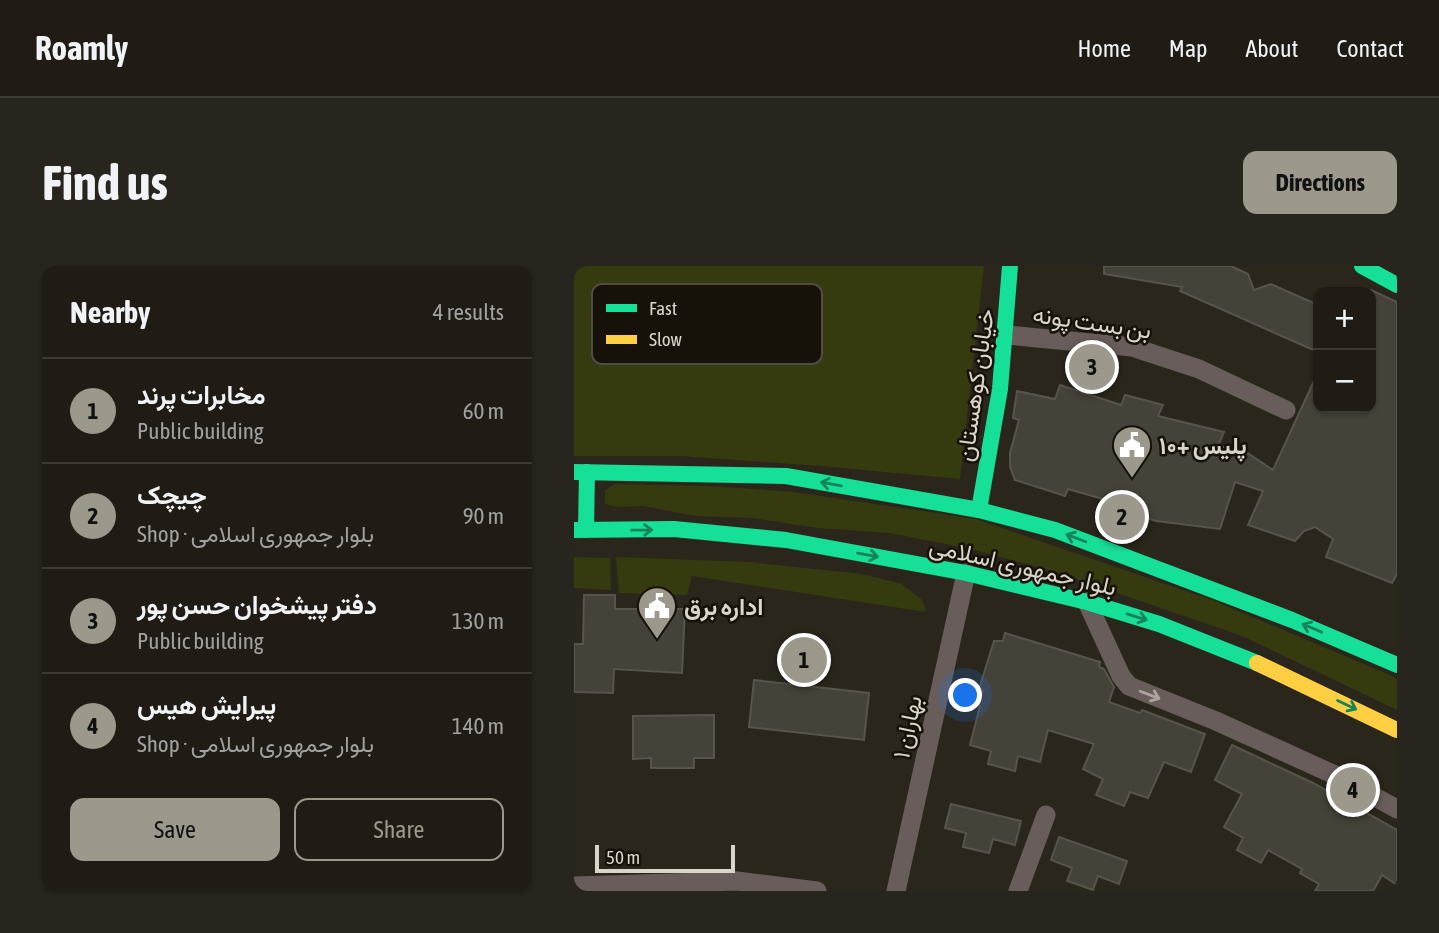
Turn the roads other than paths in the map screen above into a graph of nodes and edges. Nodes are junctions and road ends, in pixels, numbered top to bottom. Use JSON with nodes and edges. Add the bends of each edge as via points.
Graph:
{"nodes":[{"id":1,"x":1010,"y":266,"type":"edge"},
{"id":2,"x":1362,"y":266,"type":"edge"},
{"id":3,"x":1397,"y":285,"type":"edge"},
{"id":4,"x":1007,"y":335,"type":"junction"},
{"id":5,"x":1286,"y":410,"type":"dead end"},
{"id":6,"x":581,"y":472,"type":"edge"},
{"id":7,"x":979,"y":510,"type":"junction"},
{"id":8,"x":580,"y":530,"type":"edge"},
{"id":9,"x":966,"y":573,"type":"junction"},
{"id":10,"x":1087,"y":602,"type":"junction"},
{"id":11,"x":1397,"y":664,"type":"edge"},
{"id":12,"x":1397,"y":730,"type":"edge"},
{"id":13,"x":1397,"y":809,"type":"edge"},
{"id":14,"x":1046,"y":815,"type":"dead end"},
{"id":15,"x":574,"y":886,"type":"edge"},
{"id":16,"x":817,"y":891,"type":"edge"},
{"id":17,"x":896,"y":891,"type":"edge"},
{"id":18,"x":1018,"y":891,"type":"edge"}],
"edges":[{"from":1,"to":4,"type":"main road","name":"خیابان کوهستان"},
{"from":2,"to":3,"type":"main road"},
{"from":4,"to":5,"type":"street","name":"بن بست پونه","via":[[1132,347],[1199,369]]},
{"from":4,"to":7,"type":"main road","name":"خیابان کوهستان","via":[[993,445]]},
{"from":7,"to":6,"type":"main road","name":"بلوار جمهوری اسلامی","one_way":true,"via":[[786,476]]},
{"from":6,"to":8,"type":"main road"},
{"from":11,"to":7,"type":"main road","name":"بلوار جمهوری اسلامی","one_way":true,"via":[[1055,530]]},
{"from":8,"to":9,"type":"main road","name":"بلوار جمهوری اسلامی","one_way":true,"via":[[674,529],[786,540]]},
{"from":9,"to":10,"type":"main road","name":"بلوار جمهوری اسلامی"},
{"from":9,"to":17,"type":"street","name":"بهاران ۱"},
{"from":10,"to":12,"type":"main road","name":"بلوار جمهوری اسلامی","one_way":true,"via":[[1158,624],[1269,668]]},
{"from":10,"to":13,"type":"street","one_way":true,"via":[[1129,686],[1335,775]]},
{"from":14,"to":18,"type":"street"},
{"from":15,"to":16,"type":"street","via":[[737,881]]}]}
